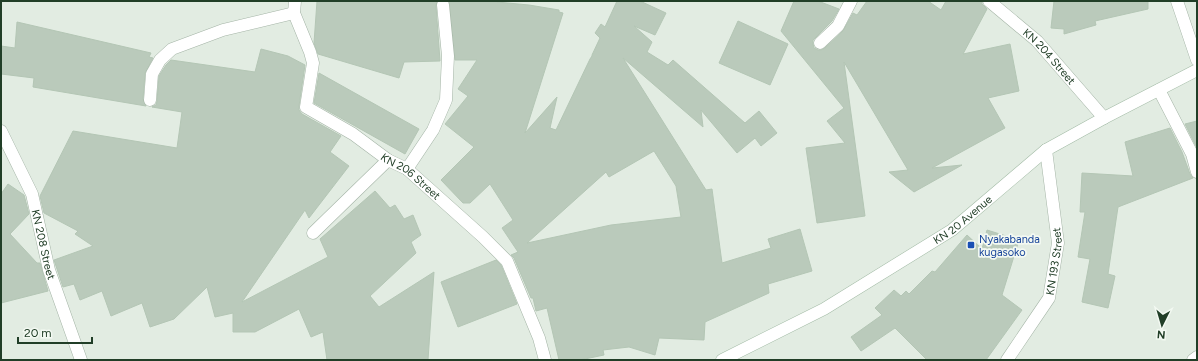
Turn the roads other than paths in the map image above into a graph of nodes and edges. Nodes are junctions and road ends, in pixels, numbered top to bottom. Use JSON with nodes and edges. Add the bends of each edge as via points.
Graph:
{"nodes":[{"id":1,"x":851,"y":1,"type":"edge"},
{"id":2,"x":989,"y":1,"type":"edge"},
{"id":3,"x":1177,"y":1,"type":"edge"},
{"id":4,"x":443,"y":5,"type":"dead end"},
{"id":5,"x":294,"y":7,"type":"edge"},
{"id":6,"x":820,"y":43,"type":"dead end"},
{"id":7,"x":1197,"y":60,"type":"edge"},
{"id":8,"x":1197,"y":70,"type":"edge"},
{"id":9,"x":1159,"y":90,"type":"junction"},
{"id":10,"x":150,"y":100,"type":"dead end"},
{"id":11,"x":1104,"y":118,"type":"junction"},
{"id":12,"x":1,"y":131,"type":"edge"},
{"id":13,"x":1046,"y":150,"type":"junction"},
{"id":14,"x":388,"y":160,"type":"junction"},
{"id":15,"x":407,"y":169,"type":"junction"},
{"id":16,"x":1197,"y":172,"type":"edge"},
{"id":17,"x":313,"y":233,"type":"dead end"},
{"id":18,"x":1197,"y":357,"type":"edge"},
{"id":19,"x":81,"y":360,"type":"edge"},
{"id":20,"x":545,"y":360,"type":"edge"},
{"id":21,"x":722,"y":360,"type":"edge"},
{"id":22,"x":1007,"y":360,"type":"edge"},
{"id":23,"x":1193,"y":360,"type":"edge"}],
"edges":[{"from":1,"to":6,"type":"street","via":[[838,26]]},
{"from":2,"to":11,"type":"street","name":"KN 204 Street","via":[[1037,41]]},
{"from":3,"to":7,"type":"street"},
{"from":4,"to":15,"type":"street","via":[[448,56],[446,100],[433,130]]},
{"from":5,"to":10,"type":"street","via":[[172,49],[160,60],[152,74]]},
{"from":5,"to":14,"type":"street","name":"KN 206 Street","via":[[313,64],[306,107],[353,134]]},
{"from":8,"to":9,"type":"street","name":"KN 20 Avenue"},
{"from":9,"to":11,"type":"street","name":"KN 20 Avenue"},
{"from":9,"to":16,"type":"street","via":[[1192,154]]},
{"from":11,"to":13,"type":"street","name":"KN 20 Avenue"},
{"from":12,"to":19,"type":"street","name":"KN 208 Street","via":[[32,194],[50,270]]},
{"from":13,"to":21,"type":"street","name":"KN 20 Avenue","via":[[952,230],[824,309]]},
{"from":13,"to":22,"type":"street","name":"KN 193 Street","via":[[1058,243],[1049,298]]},
{"from":14,"to":15,"type":"street","name":"KN 206 Street"},
{"from":14,"to":17,"type":"street"},
{"from":15,"to":20,"type":"street","name":"KN 206 Street","via":[[507,262],[539,338]]},
{"from":18,"to":23,"type":"street"}]}
